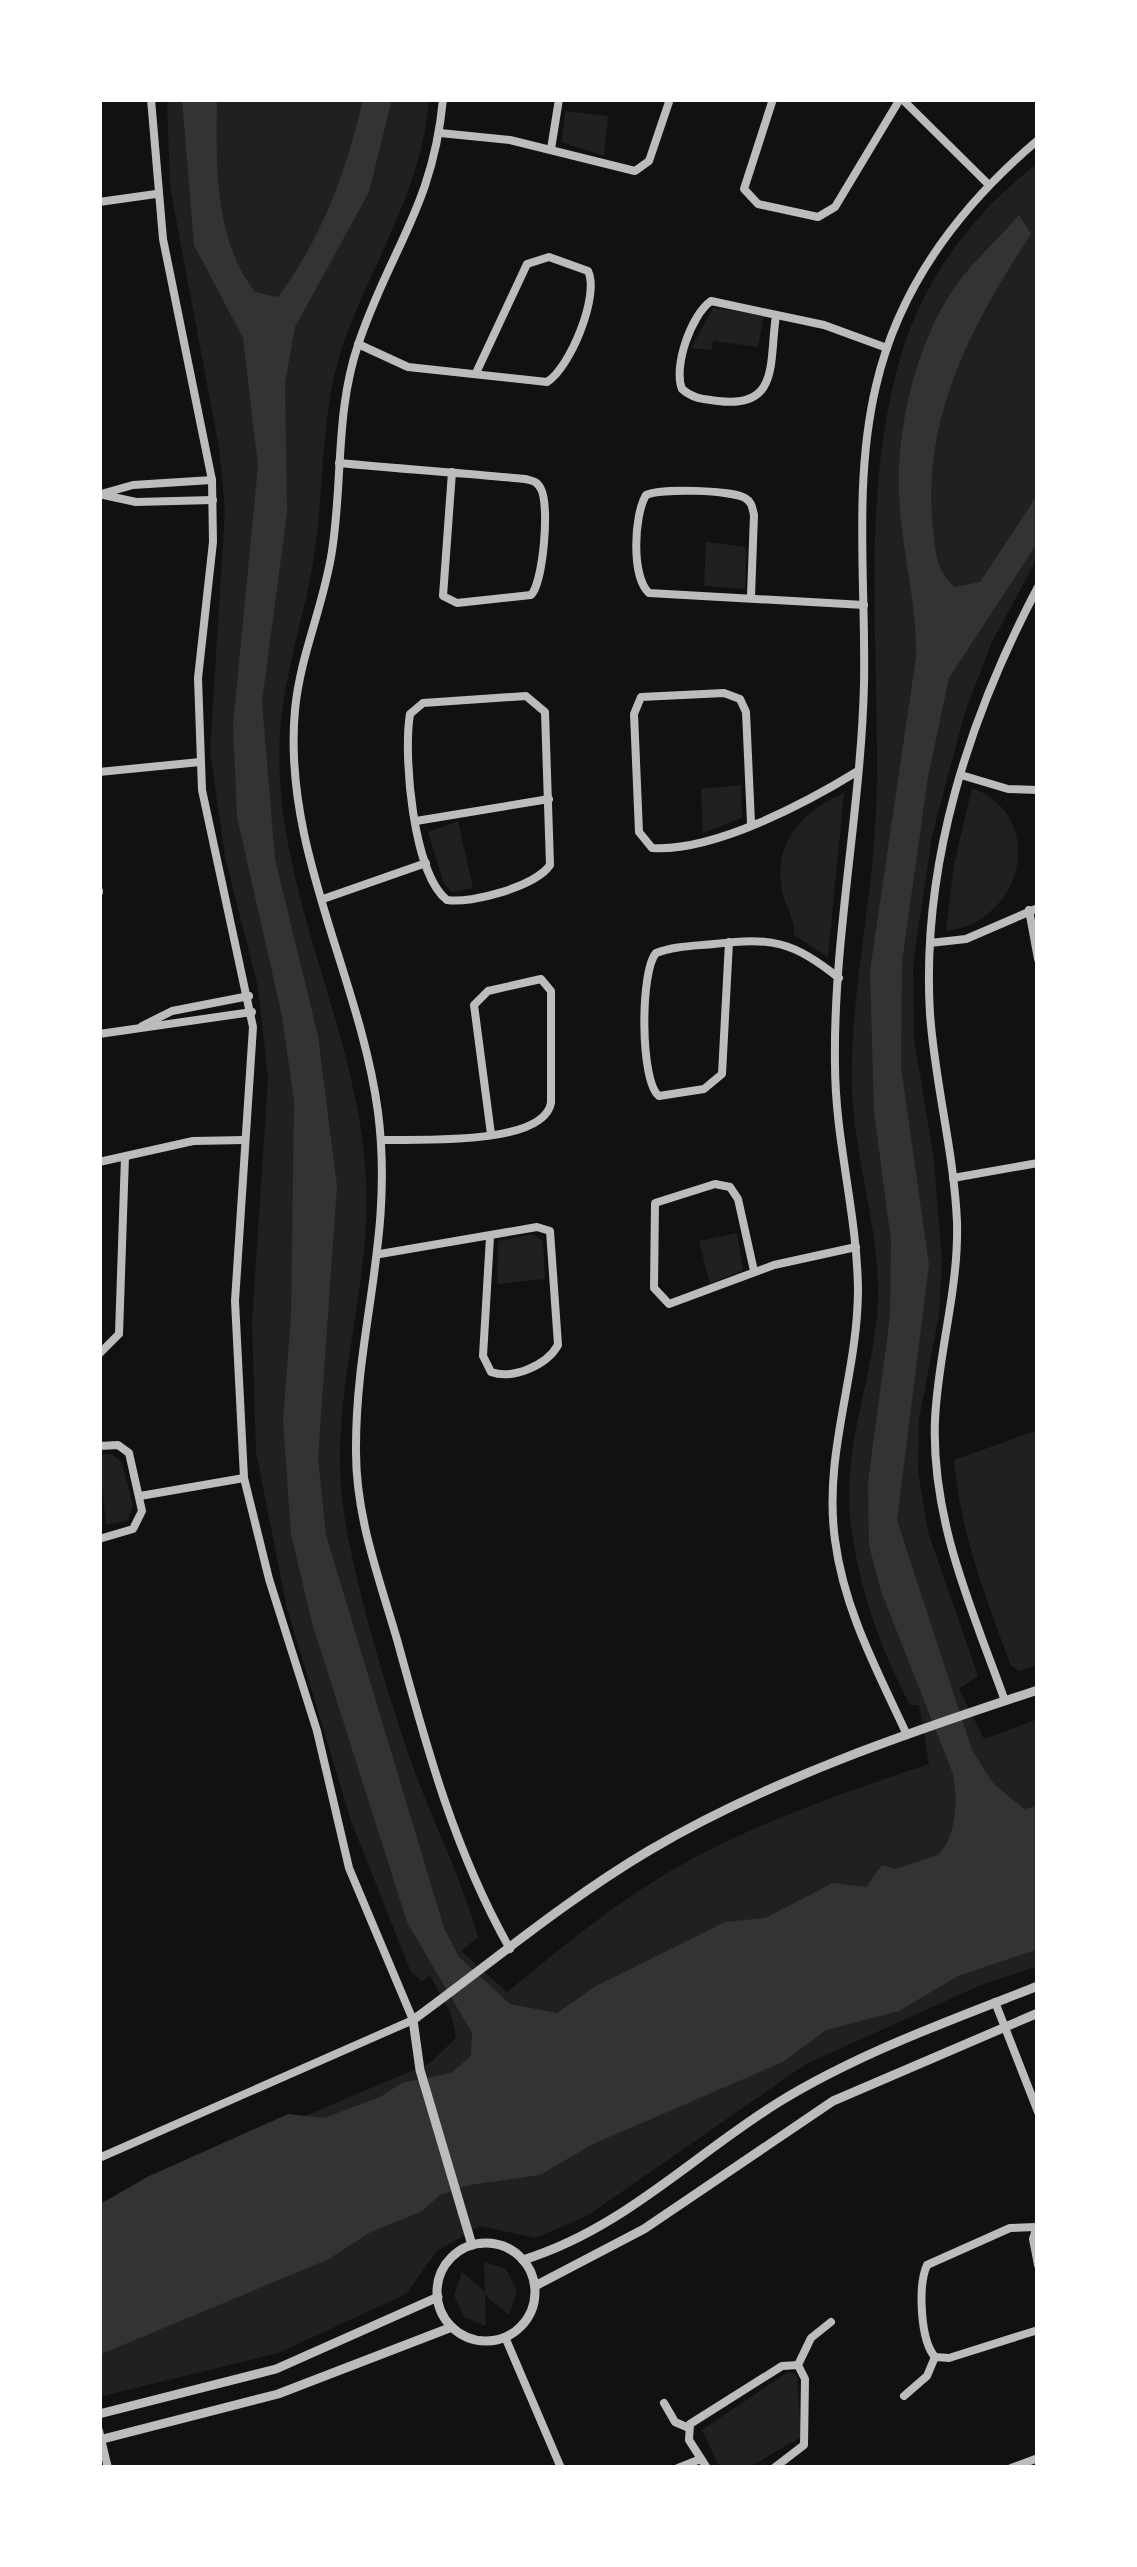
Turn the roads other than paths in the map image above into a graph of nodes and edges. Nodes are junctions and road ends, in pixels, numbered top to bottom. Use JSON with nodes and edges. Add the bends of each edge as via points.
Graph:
{"nodes":[{"id":1,"x":151,"y":99,"type":"edge"},
{"id":2,"x":443,"y":99,"type":"edge"},
{"id":3,"x":559,"y":99,"type":"edge"},
{"id":4,"x":670,"y":99,"type":"edge"},
{"id":5,"x":773,"y":99,"type":"edge"},
{"id":6,"x":901,"y":99,"type":"edge"},
{"id":7,"x":440,"y":134,"type":"junction"},
{"id":8,"x":1038,"y":140,"type":"edge"},
{"id":9,"x":551,"y":149,"type":"junction"},
{"id":10,"x":988,"y":184,"type":"junction"},
{"id":11,"x":157,"y":194,"type":"junction"},
{"id":12,"x":99,"y":202,"type":"edge"},
{"id":13,"x":776,"y":315,"type":"junction"},
{"id":14,"x":358,"y":344,"type":"junction"},
{"id":15,"x":887,"y":348,"type":"junction"},
{"id":16,"x":476,"y":373,"type":"junction"},
{"id":17,"x":339,"y":463,"type":"junction"},
{"id":18,"x":452,"y":472,"type":"junction"},
{"id":19,"x":212,"y":479,"type":"junction"},
{"id":20,"x":99,"y":494,"type":"edge"},
{"id":21,"x":213,"y":500,"type":"junction"},
{"id":22,"x":1038,"y":586,"type":"edge"},
{"id":23,"x":751,"y":596,"type":"junction"},
{"id":24,"x":864,"y":605,"type":"junction"},
{"id":25,"x":200,"y":762,"type":"junction"},
{"id":26,"x":860,"y":771,"type":"junction"},
{"id":27,"x":99,"y":772,"type":"edge"},
{"id":28,"x":961,"y":776,"type":"junction"},
{"id":29,"x":1038,"y":790,"type":"edge"},
{"id":30,"x":549,"y":799,"type":"junction"},
{"id":31,"x":416,"y":821,"type":"junction"},
{"id":32,"x":752,"y":823,"type":"junction"},
{"id":33,"x":426,"y":862,"type":"junction"},
{"id":34,"x":323,"y":899,"type":"junction"},
{"id":35,"x":1034,"y":909,"type":"edge"},
{"id":36,"x":729,"y":942,"type":"junction"},
{"id":37,"x":930,"y":943,"type":"junction"},
{"id":38,"x":1038,"y":959,"type":"edge"},
{"id":39,"x":839,"y":978,"type":"junction"},
{"id":40,"x":249,"y":996,"type":"junction"},
{"id":41,"x":251,"y":1012,"type":"junction"},
{"id":42,"x":142,"y":1025,"type":"junction"},
{"id":43,"x":99,"y":1034,"type":"edge"},
{"id":44,"x":491,"y":1134,"type":"junction"},
{"id":45,"x":381,"y":1140,"type":"junction"},
{"id":46,"x":245,"y":1141,"type":"junction"},
{"id":47,"x":124,"y":1157,"type":"junction"},
{"id":48,"x":99,"y":1162,"type":"edge"},
{"id":49,"x":1038,"y":1163,"type":"edge"},
{"id":50,"x":953,"y":1178,"type":"junction"},
{"id":51,"x":490,"y":1237,"type":"junction"},
{"id":52,"x":856,"y":1247,"type":"junction"},
{"id":53,"x":380,"y":1254,"type":"junction"},
{"id":54,"x":754,"y":1271,"type":"junction"},
{"id":55,"x":99,"y":1354,"type":"edge"},
{"id":56,"x":99,"y":1446,"type":"edge"},
{"id":57,"x":244,"y":1478,"type":"junction"},
{"id":58,"x":140,"y":1496,"type":"junction"},
{"id":59,"x":99,"y":1539,"type":"edge"},
{"id":60,"x":1038,"y":1690,"type":"edge"},
{"id":61,"x":1005,"y":1701,"type":"junction"},
{"id":62,"x":907,"y":1735,"type":"junction"},
{"id":63,"x":510,"y":1948,"type":"junction"},
{"id":64,"x":1038,"y":1986,"type":"edge"},
{"id":65,"x":995,"y":2002,"type":"junction"},
{"id":66,"x":1038,"y":2013,"type":"edge"},
{"id":67,"x":412,"y":2020,"type":"junction"},
{"id":68,"x":1004,"y":2026,"type":"junction"},
{"id":69,"x":1038,"y":2112,"type":"edge"},
{"id":70,"x":99,"y":2158,"type":"edge"},
{"id":71,"x":1037,"y":2226,"type":"edge"},
{"id":72,"x":472,"y":2245,"type":"junction"},
{"id":73,"x":523,"y":2260,"type":"junction"},
{"id":74,"x":1038,"y":2265,"type":"edge"},
{"id":75,"x":535,"y":2286,"type":"junction"},
{"id":76,"x":438,"y":2297,"type":"junction"},
{"id":77,"x":832,"y":2322,"type":"dead end"},
{"id":78,"x":452,"y":2326,"type":"junction"},
{"id":79,"x":1038,"y":2330,"type":"edge"},
{"id":80,"x":505,"y":2337,"type":"junction"},
{"id":81,"x":935,"y":2357,"type":"junction"},
{"id":82,"x":798,"y":2366,"type":"junction"},
{"id":83,"x":904,"y":2396,"type":"dead end"},
{"id":84,"x":664,"y":2403,"type":"dead end"},
{"id":85,"x":99,"y":2414,"type":"edge"},
{"id":86,"x":688,"y":2428,"type":"junction"},
{"id":87,"x":100,"y":2436,"type":"edge"},
{"id":88,"x":1038,"y":2458,"type":"edge"},
{"id":89,"x":698,"y":2459,"type":"junction"},
{"id":90,"x":108,"y":2468,"type":"edge"},
{"id":91,"x":561,"y":2468,"type":"edge"},
{"id":92,"x":679,"y":2468,"type":"edge"},
{"id":93,"x":706,"y":2468,"type":"edge"},
{"id":94,"x":774,"y":2468,"type":"edge"},
{"id":95,"x":1011,"y":2468,"type":"edge"}],
"edges":[{"from":1,"to":11,"type":"street"},
{"from":2,"to":7,"type":"street"},
{"from":3,"to":9,"type":"street"},
{"from":4,"to":9,"type":"street","via":[[640,169]]},
{"from":5,"to":6,"type":"street","via":[[744,189],[758,204],[818,217],[835,207]]},
{"from":6,"to":10,"type":"street"},
{"from":7,"to":9,"type":"street"},
{"from":7,"to":14,"type":"street","via":[[418,217]]},
{"from":8,"to":10,"type":"street"},
{"from":10,"to":15,"type":"street","via":[[928,264]]},
{"from":11,"to":12,"type":"street"},
{"from":11,"to":19,"type":"street"},
{"from":13,"to":13,"type":"street","via":[[704,305],[678,372],[682,389],[741,404],[758,398]]},
{"from":13,"to":15,"type":"street"},
{"from":14,"to":16,"type":"street","via":[[408,368]]},
{"from":14,"to":17,"type":"street"},
{"from":15,"to":24,"type":"street","via":[[863,476]]},
{"from":16,"to":16,"type":"street","via":[[542,383],[557,376],[592,290],[589,271],[549,257],[527,264]]},
{"from":17,"to":18,"type":"street"},
{"from":17,"to":34,"type":"street","via":[[332,558],[304,658],[294,736],[299,813]]},
{"from":18,"to":18,"type":"street","via":[[443,596],[457,603],[531,595],[542,578],[542,490],[525,478]]},
{"from":19,"to":20,"type":"street"},
{"from":19,"to":21,"type":"street"},
{"from":20,"to":21,"type":"street","via":[[136,502]]},
{"from":21,"to":25,"type":"street","via":[[198,678]]},
{"from":22,"to":28,"type":"street","via":[[1001,661]]},
{"from":23,"to":23,"type":"street","via":[[754,514],[745,497],[646,494],[638,576],[644,589]]},
{"from":23,"to":24,"type":"street"},
{"from":24,"to":26,"type":"street"},
{"from":25,"to":27,"type":"street"},
{"from":25,"to":40,"type":"street","via":[[211,845]]},
{"from":26,"to":32,"type":"street"},
{"from":26,"to":39,"type":"street"},
{"from":28,"to":29,"type":"street"},
{"from":28,"to":37,"type":"street","via":[[938,867]]},
{"from":30,"to":31,"type":"street"},
{"from":30,"to":31,"type":"street","via":[[544,712],[536,700],[422,703],[408,719]]},
{"from":30,"to":33,"type":"street","via":[[551,858],[542,875],[452,901],[439,893]]},
{"from":31,"to":33,"type":"street"},
{"from":32,"to":32,"type":"street","via":[[740,699],[641,698],[634,714],[643,842],[664,849]]},
{"from":33,"to":34,"type":"street"},
{"from":34,"to":45,"type":"street","via":[[363,1031]]},
{"from":35,"to":37,"type":"street","via":[[966,939]]},
{"from":35,"to":38,"type":"street"},
{"from":36,"to":36,"type":"street","via":[[662,950],[648,963],[647,1080],[659,1096],[704,1089],[722,1074]]},
{"from":36,"to":39,"type":"street","via":[[777,940]]},
{"from":37,"to":50,"type":"street","via":[[932,1036]]},
{"from":39,"to":52,"type":"street","via":[[836,1098]]},
{"from":40,"to":41,"type":"street"},
{"from":40,"to":42,"type":"street"},
{"from":41,"to":42,"type":"street"},
{"from":41,"to":46,"type":"street"},
{"from":42,"to":43,"type":"street"},
{"from":44,"to":44,"type":"street","via":[[536,1127],[551,1108],[551,991],[541,979],[484,993],[474,1005]]},
{"from":44,"to":45,"type":"street"},
{"from":45,"to":53,"type":"street"},
{"from":46,"to":47,"type":"street","via":[[193,1141]]},
{"from":46,"to":57,"type":"street","via":[[235,1301]]},
{"from":47,"to":48,"type":"street"},
{"from":47,"to":55,"type":"street","via":[[119,1334]]},
{"from":49,"to":50,"type":"street"},
{"from":50,"to":61,"type":"street","via":[[956,1278],[938,1387],[936,1474],[947,1536]]},
{"from":51,"to":51,"type":"street","via":[[542,1227],[555,1243],[558,1345],[547,1360],[504,1376],[491,1372],[483,1356]]},
{"from":51,"to":53,"type":"street"},
{"from":52,"to":54,"type":"street"},
{"from":52,"to":62,"type":"street","via":[[857,1330],[834,1446],[834,1537],[850,1605]]},
{"from":53,"to":63,"type":"street","via":[[356,1414],[361,1512],[440,1794]]},
{"from":54,"to":54,"type":"street","via":[[730,1186],[656,1203],[659,1299],[675,1304]]},
{"from":56,"to":58,"type":"street","via":[[130,1453]]},
{"from":57,"to":58,"type":"street"},
{"from":57,"to":67,"type":"street","via":[[349,1868]]},
{"from":58,"to":59,"type":"street","via":[[137,1526]]},
{"from":60,"to":61,"type":"street"},
{"from":61,"to":62,"type":"street"},
{"from":62,"to":63,"type":"street","via":[[682,1832]]},
{"from":63,"to":67,"type":"street"},
{"from":64,"to":65,"type":"street"},
{"from":65,"to":68,"type":"street"},
{"from":65,"to":73,"type":"street","via":[[799,2090],[625,2213]]},
{"from":66,"to":68,"type":"street"},
{"from":67,"to":70,"type":"street"},
{"from":67,"to":72,"type":"street"},
{"from":68,"to":69,"type":"street"},
{"from":68,"to":75,"type":"street","via":[[822,2107],[644,2229]]},
{"from":71,"to":74,"type":"street"},
{"from":71,"to":81,"type":"street","via":[[1010,2228],[927,2265],[927,2346]]},
{"from":72,"to":73,"type":"street","via":[[503,2246]]},
{"from":72,"to":76,"type":"street","via":[[446,2265]]},
{"from":73,"to":75,"type":"street"},
{"from":75,"to":80,"type":"street","via":[[529,2317]]},
{"from":76,"to":78,"type":"street"},
{"from":76,"to":85,"type":"street","via":[[276,2369]]},
{"from":77,"to":82,"type":"street","via":[[811,2338]]},
{"from":78,"to":80,"type":"street","via":[[477,2340]]},
{"from":78,"to":87,"type":"street","via":[[278,2393]]},
{"from":79,"to":81,"type":"street"},
{"from":80,"to":91,"type":"street"},
{"from":81,"to":83,"type":"street","via":[[928,2376]]},
{"from":82,"to":86,"type":"street","via":[[782,2366]]},
{"from":82,"to":94,"type":"street","via":[[807,2438]]},
{"from":84,"to":86,"type":"street"},
{"from":86,"to":89,"type":"street"},
{"from":87,"to":90,"type":"street"},
{"from":88,"to":95,"type":"street"},
{"from":89,"to":92,"type":"street"},
{"from":89,"to":93,"type":"street"}]}
